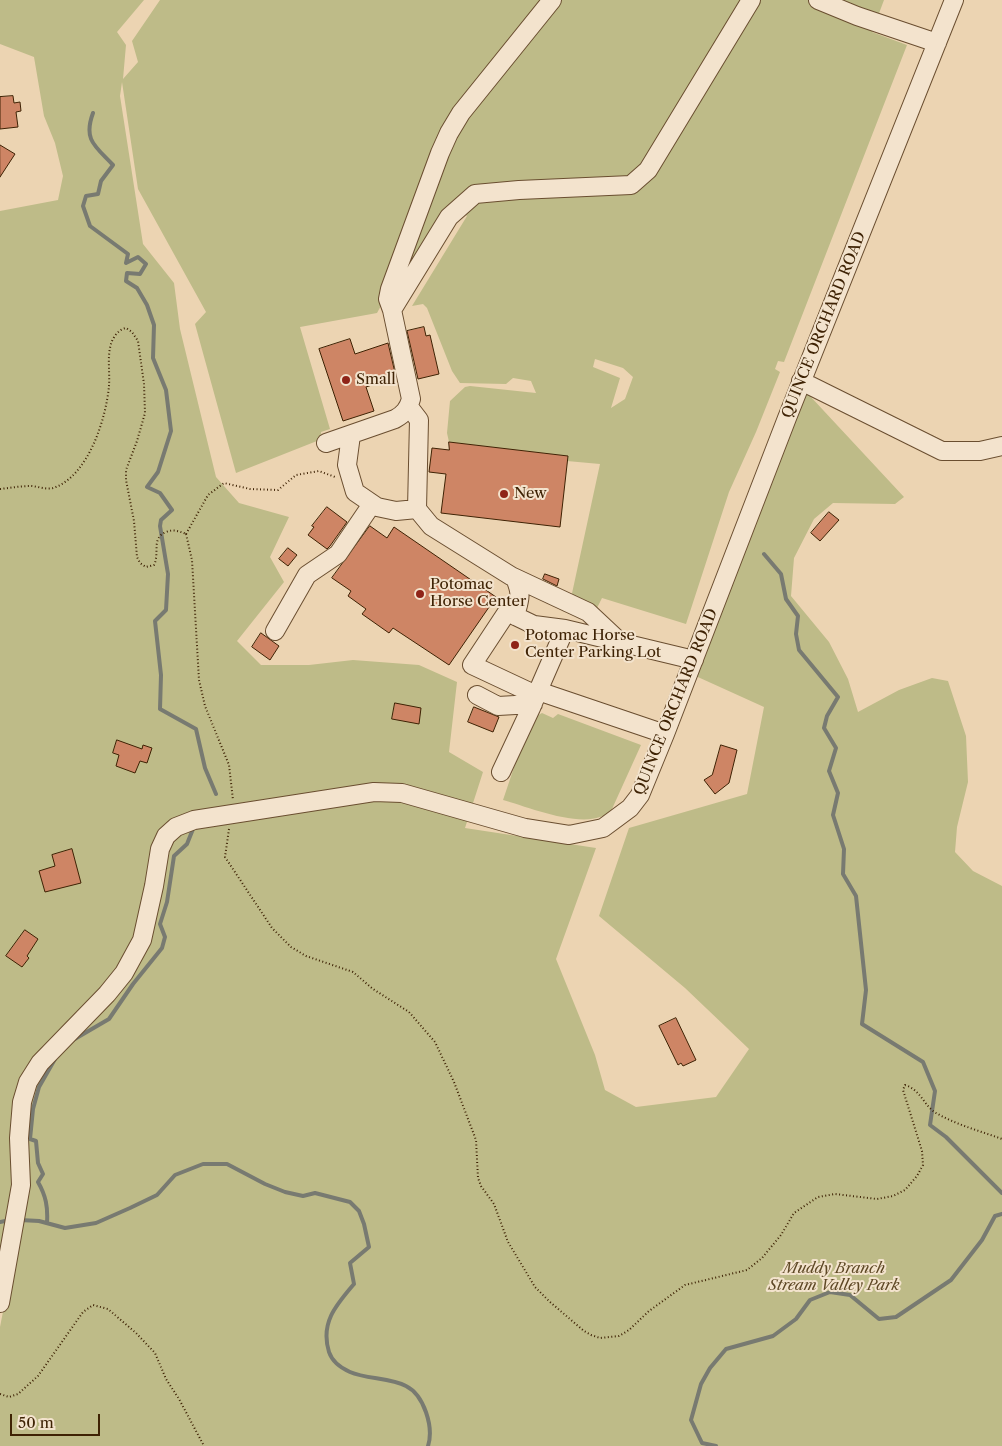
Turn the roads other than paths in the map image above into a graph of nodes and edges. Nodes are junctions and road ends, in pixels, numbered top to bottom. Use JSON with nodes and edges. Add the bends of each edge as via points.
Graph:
{"nodes":[{"id":1,"x":552,"y":0,"type":"edge"},
{"id":2,"x":751,"y":0,"type":"edge"},
{"id":3,"x":818,"y":0,"type":"edge"},
{"id":4,"x":954,"y":0,"type":"edge"},
{"id":5,"x":937,"y":43,"type":"junction"},
{"id":6,"x":392,"y":310,"type":"junction"},
{"id":7,"x":802,"y":381,"type":"junction"},
{"id":8,"x":409,"y":407,"type":"junction"},
{"id":9,"x":351,"y":435,"type":"junction"},
{"id":10,"x":326,"y":443,"type":"dead end"},
{"id":11,"x":1002,"y":446,"type":"edge"},
{"id":12,"x":372,"y":504,"type":"junction"},
{"id":13,"x":417,"y":509,"type":"junction"},
{"id":14,"x":515,"y":578,"type":"junction"},
{"id":15,"x":515,"y":616,"type":"junction"},
{"id":16,"x":564,"y":629,"type":"junction"},
{"id":17,"x":275,"y":631,"type":"dead end"},
{"id":18,"x":620,"y":642,"type":"junction"},
{"id":19,"x":694,"y":660,"type":"junction"},
{"id":20,"x":477,"y":695,"type":"dead end"},
{"id":21,"x":536,"y":697,"type":"junction"},
{"id":22,"x":666,"y":734,"type":"junction"},
{"id":23,"x":501,"y":772,"type":"dead end"},
{"id":24,"x":0,"y":1303,"type":"edge"}],
"edges":[{"from":1,"to":6,"type":"street","via":[[461,113],[449,133],[390,290],[388,299]]},
{"from":2,"to":6,"type":"street","via":[[648,170],[631,185],[475,194],[450,217]]},
{"from":3,"to":5,"type":"street"},
{"from":4,"to":5,"type":"street","name":"QUINCE ORCHARD ROAD"},
{"from":5,"to":7,"type":"street","name":"QUINCE ORCHARD ROAD"},
{"from":6,"to":8,"type":"street","via":[[411,399]]},
{"from":7,"to":11,"type":"street","via":[[942,451],[980,451]]},
{"from":7,"to":19,"type":"street","name":"QUINCE ORCHARD ROAD"},
{"from":8,"to":9,"type":"street","via":[[395,419]]},
{"from":8,"to":13,"type":"street","via":[[419,420]]},
{"from":9,"to":10,"type":"street"},
{"from":9,"to":12,"type":"street","via":[[346,465],[355,492]]},
{"from":12,"to":13,"type":"street","via":[[396,512]]},
{"from":12,"to":17,"type":"street","via":[[338,554],[307,575]]},
{"from":13,"to":14,"type":"street","via":[[431,526]]},
{"from":14,"to":15,"type":"street","via":[[520,598]]},
{"from":14,"to":18,"type":"street","via":[[588,612]]},
{"from":15,"to":16,"type":"street","via":[[534,625]]},
{"from":15,"to":21,"type":"street","via":[[506,612],[472,665]]},
{"from":16,"to":18,"type":"street"},
{"from":16,"to":21,"type":"street"},
{"from":18,"to":19,"type":"street"},
{"from":19,"to":22,"type":"street","name":"QUINCE ORCHARD ROAD"},
{"from":20,"to":21,"type":"street","via":[[498,706]]},
{"from":21,"to":22,"type":"street"},
{"from":21,"to":23,"type":"street"},
{"from":22,"to":24,"type":"street","name":"QUINCE ORCHARD ROAD","via":[[640,796],[630,808],[603,828],[569,835],[525,828],[402,793],[374,792],[194,820],[176,827],[166,836],[160,849],[142,940],[128,967],[107,994],[40,1063],[28,1082],[22,1102],[19,1138],[21,1185]]}]}
